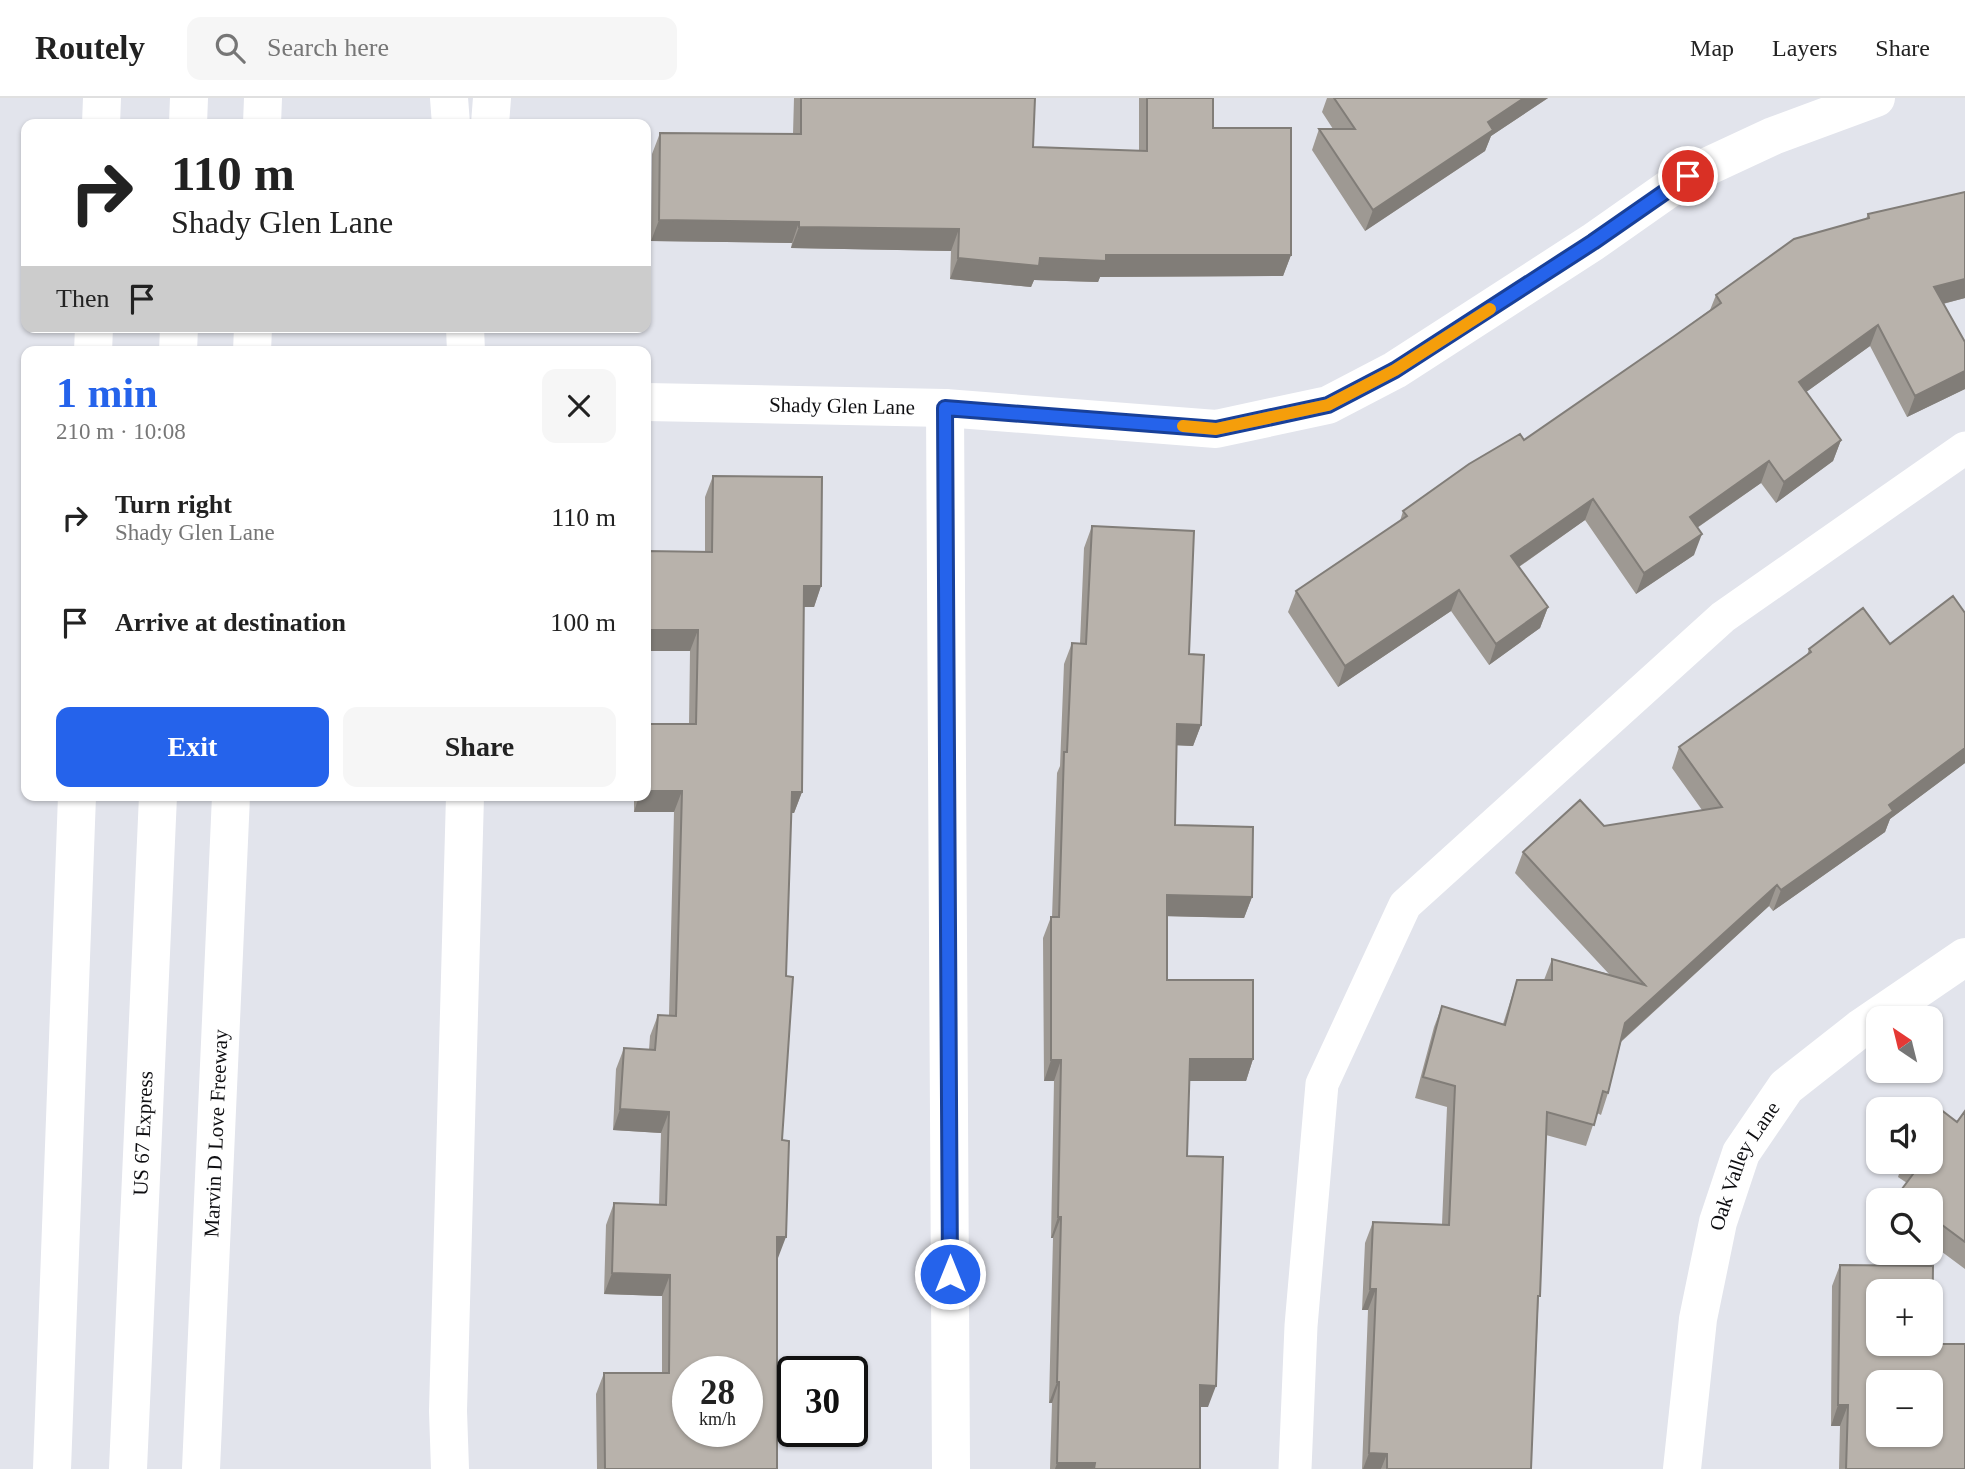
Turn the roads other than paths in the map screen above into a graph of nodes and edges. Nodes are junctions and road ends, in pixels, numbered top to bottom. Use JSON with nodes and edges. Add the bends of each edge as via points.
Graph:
{"nodes":[{"id":1,"x":102,"y":98,"type":"edge"},
{"id":2,"x":189,"y":98,"type":"edge"},
{"id":3,"x":263,"y":98,"type":"edge"},
{"id":4,"x":449,"y":98,"type":"edge"},
{"id":5,"x":492,"y":98,"type":"edge"},
{"id":6,"x":1876,"y":98,"type":"edge"},
{"id":7,"x":102,"y":119,"type":"edge"},
{"id":8,"x":188,"y":119,"type":"edge"},
{"id":9,"x":262,"y":119,"type":"edge"},
{"id":10,"x":451,"y":119,"type":"edge"},
{"id":11,"x":491,"y":119,"type":"edge"},
{"id":12,"x":651,"y":402,"type":"edge"},
{"id":13,"x":945,"y":408,"type":"junction"},
{"id":14,"x":1965,"y":448,"type":"edge"},
{"id":15,"x":77,"y":801,"type":"edge"},
{"id":16,"x":158,"y":801,"type":"edge"},
{"id":17,"x":231,"y":801,"type":"edge"},
{"id":18,"x":465,"y":801,"type":"edge"},
{"id":19,"x":1965,"y":957,"type":"edge"},
{"id":20,"x":52,"y":1469,"type":"edge"},
{"id":21,"x":128,"y":1469,"type":"edge"},
{"id":22,"x":201,"y":1469,"type":"edge"},
{"id":23,"x":450,"y":1469,"type":"edge"},
{"id":24,"x":951,"y":1469,"type":"edge"},
{"id":25,"x":1295,"y":1469,"type":"edge"},
{"id":26,"x":1682,"y":1469,"type":"edge"}],
"edges":[{"from":1,"to":7,"type":"main road"},
{"from":2,"to":8,"type":"main road"},
{"from":3,"to":9,"type":"main road"},
{"from":4,"to":10,"type":"main road"},
{"from":5,"to":11,"type":"main road"},
{"from":6,"to":13,"type":"main road","name":"Shady Glen Lane","via":[[1773,136],[1688,176],[1395,370],[1328,405],[1216,429]]},
{"from":12,"to":13,"type":"main road","name":"Shady Glen Lane"},
{"from":13,"to":24,"type":"main road"},
{"from":14,"to":25,"type":"lane","via":[[1723,617],[1405,905],[1322,1084],[1301,1326]]},
{"from":15,"to":20,"type":"main road"},
{"from":16,"to":21,"type":"main road","name":"US 67 Express"},
{"from":17,"to":22,"type":"main road","name":"Marvin D Love Freeway"},
{"from":18,"to":23,"type":"main road"},
{"from":19,"to":26,"type":"main road","name":"Oak Valley Lane","via":[[1861,1028],[1786,1087],[1741,1153],[1718,1222],[1698,1319]]}]}
